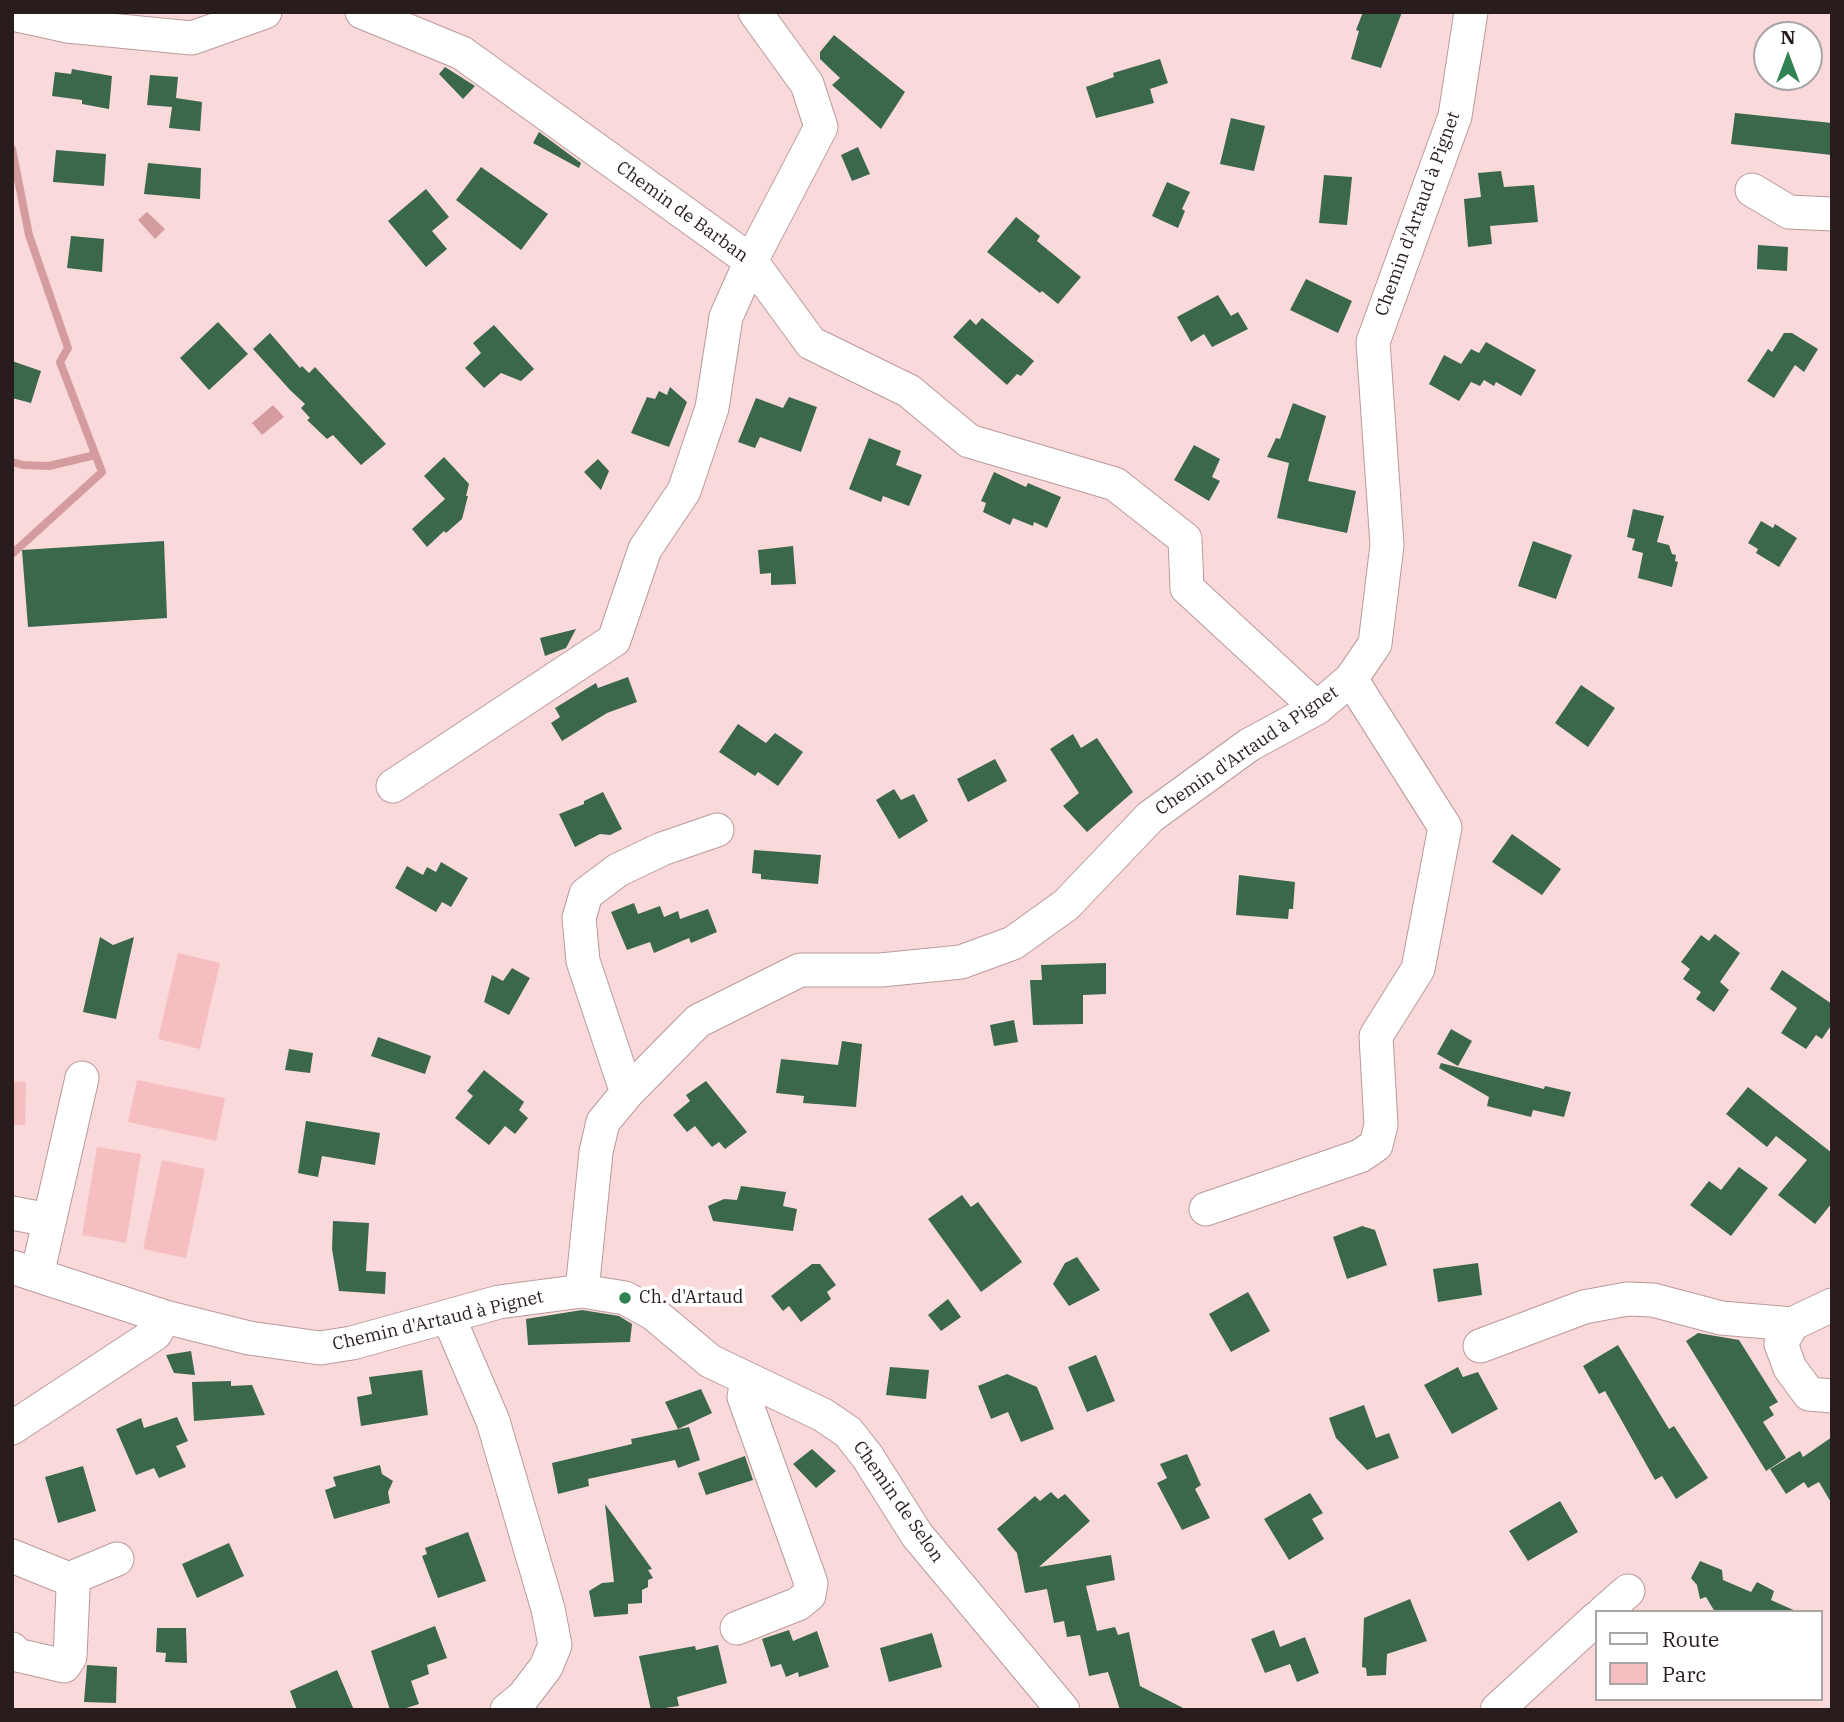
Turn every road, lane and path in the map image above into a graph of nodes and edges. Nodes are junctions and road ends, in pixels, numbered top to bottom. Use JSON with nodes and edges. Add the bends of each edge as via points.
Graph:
{"nodes":[{"id":1,"x":265,"y":12,"type":"edge"},
{"id":2,"x":362,"y":12,"type":"edge"},
{"id":3,"x":755,"y":12,"type":"edge"},
{"id":4,"x":1471,"y":12,"type":"edge"},
{"id":5,"x":12,"y":14,"type":"edge"},
{"id":6,"x":1752,"y":190,"type":"dead end"},
{"id":7,"x":1832,"y":214,"type":"edge"},
{"id":8,"x":751,"y":261,"type":"junction"},
{"id":9,"x":1351,"y":679,"type":"junction"},
{"id":10,"x":1317,"y":708,"type":"junction"},
{"id":11,"x":393,"y":786,"type":"dead end"},
{"id":12,"x":717,"y":830,"type":"dead end"},
{"id":13,"x":82,"y":1078,"type":"dead end"},
{"id":14,"x":627,"y":1093,"type":"junction"},
{"id":15,"x":1206,"y":1209,"type":"dead end"},
{"id":16,"x":12,"y":1213,"type":"edge"},
{"id":17,"x":48,"y":1220,"type":"junction"},
{"id":18,"x":25,"y":1271,"type":"edge"},
{"id":19,"x":582,"y":1291,"type":"junction"},
{"id":20,"x":1832,"y":1305,"type":"edge"},
{"id":21,"x":448,"y":1316,"type":"junction"},
{"id":22,"x":165,"y":1317,"type":"junction"},
{"id":23,"x":1792,"y":1324,"type":"junction"},
{"id":24,"x":1480,"y":1346,"type":"dead end"},
{"id":25,"x":747,"y":1380,"type":"junction"},
{"id":26,"x":1832,"y":1396,"type":"edge"},
{"id":27,"x":12,"y":1428,"type":"edge"},
{"id":28,"x":12,"y":1556,"type":"edge"},
{"id":29,"x":117,"y":1559,"type":"dead end"},
{"id":30,"x":69,"y":1579,"type":"junction"},
{"id":31,"x":1596,"y":1619,"type":"edge"},
{"id":32,"x":737,"y":1628,"type":"dead end"},
{"id":33,"x":12,"y":1649,"type":"edge"},
{"id":34,"x":507,"y":1710,"type":"edge"},
{"id":35,"x":1063,"y":1710,"type":"edge"},
{"id":36,"x":1497,"y":1710,"type":"edge"}],
"edges":[{"from":1,"to":5,"type":"street","via":[[192,38],[67,26]]},
{"from":2,"to":8,"type":"street","name":"Chemin de Barban","via":[[462,53]]},
{"from":3,"to":8,"type":"street","via":[[807,84],[821,127]]},
{"from":4,"to":9,"type":"street","name":"Chemin d'Artaud à Pignet","via":[[1455,116],[1373,342],[1387,545],[1374,643]]},
{"from":6,"to":7,"type":"street","via":[[1789,212]]},
{"from":8,"to":10,"type":"street","name":"Chemin de Barban","via":[[811,343],[909,391],[969,441],[1115,484],[1185,539],[1187,588]]},
{"from":8,"to":11,"type":"street","via":[[726,317],[712,408],[684,491],[645,549],[614,640]]},
{"from":9,"to":10,"type":"street","name":"Chemin d'Artaud à Pignet"},
{"from":9,"to":15,"type":"street","via":[[1444,827],[1418,969],[1376,1036],[1381,1125],[1376,1145],[1360,1156]]},
{"from":10,"to":14,"type":"street","name":"Chemin d'Artaud à Pignet","via":[[1249,745],[1150,817],[1066,905],[1013,943],[961,962],[881,970],[800,970],[698,1021]]},
{"from":12,"to":14,"type":"street","via":[[618,870],[586,894],[579,918],[583,961]]},
{"from":13,"to":17,"type":"street"},
{"from":14,"to":19,"type":"street","name":"Chemin d'Artaud à Pignet","via":[[603,1122],[596,1152]]},
{"from":16,"to":17,"type":"street"},
{"from":17,"to":18,"type":"street"},
{"from":18,"to":22,"type":"street","name":"Chemin d'Artaud à Pignet"},
{"from":19,"to":21,"type":"street","name":"Chemin d'Artaud à Pignet","via":[[499,1302]]},
{"from":19,"to":25,"type":"street","name":"Chemin de Selon","via":[[625,1298],[654,1314],[710,1361]]},
{"from":20,"to":23,"type":"street"},
{"from":21,"to":22,"type":"street","name":"Chemin d'Artaud à Pignet","via":[[320,1348],[249,1338]]},
{"from":21,"to":34,"type":"street","via":[[493,1421],[555,1645],[546,1667]]},
{"from":22,"to":27,"type":"street","via":[[155,1334]]},
{"from":23,"to":24,"type":"street","via":[[1721,1318],[1653,1300],[1628,1299],[1584,1307]]},
{"from":23,"to":26,"type":"street","via":[[1781,1344],[1790,1367],[1810,1394]]},
{"from":25,"to":32,"type":"street","via":[[744,1397],[811,1583],[809,1595],[798,1604]]},
{"from":25,"to":35,"type":"street","name":"Chemin de Selon","via":[[823,1415],[848,1432],[917,1535]]},
{"from":28,"to":30,"type":"street"},
{"from":29,"to":30,"type":"street"},
{"from":30,"to":33,"type":"street","via":[[73,1590],[71,1657],[64,1666],[17,1655]]},
{"from":31,"to":36,"type":"street"}]}
